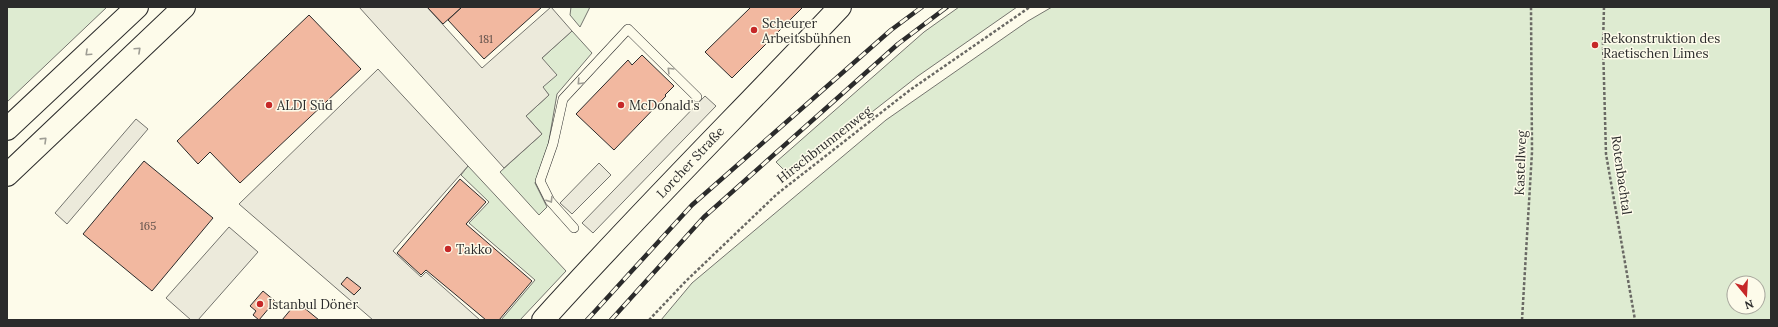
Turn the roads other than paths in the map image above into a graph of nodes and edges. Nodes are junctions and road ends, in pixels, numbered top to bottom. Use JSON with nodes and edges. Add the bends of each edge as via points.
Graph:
{"nodes":[{"id":1,"x":137,"y":7,"type":"edge"},
{"id":2,"x":184,"y":7,"type":"edge"},
{"id":3,"x":840,"y":7,"type":"edge"},
{"id":4,"x":697,"y":97,"type":"dead end"},
{"id":5,"x":7,"y":129,"type":"edge"},
{"id":6,"x":7,"y":176,"type":"edge"},
{"id":7,"x":574,"y":228,"type":"dead end"},
{"id":8,"x":543,"y":320,"type":"edge"}],
"edges":[{"from":1,"to":5,"type":"main road","one_way":true},
{"from":6,"to":2,"type":"main road","one_way":true},
{"from":3,"to":8,"type":"main road","name":"Lorcher Straße"},
{"from":4,"to":7,"type":"lane","one_way":true,"via":[[628,29],[564,99],[553,144],[540,181],[550,201]]}]}
